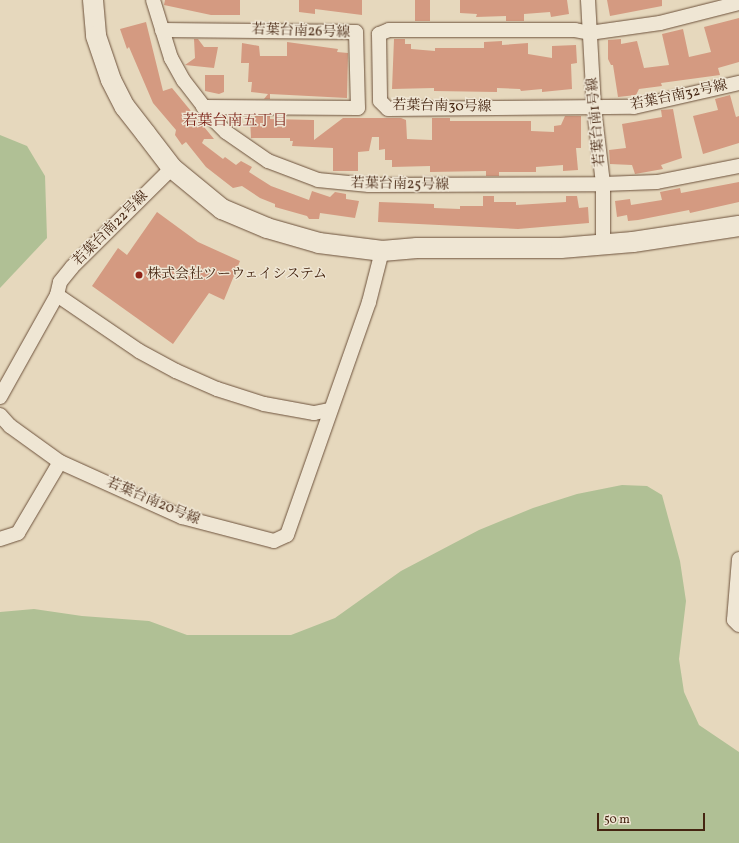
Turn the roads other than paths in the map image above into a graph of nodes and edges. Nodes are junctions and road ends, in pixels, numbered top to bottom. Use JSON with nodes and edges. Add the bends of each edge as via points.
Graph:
{"nodes":[{"id":1,"x":93,"y":0,"type":"edge"},
{"id":2,"x":153,"y":0,"type":"edge"},
{"id":3,"x":588,"y":0,"type":"edge"},
{"id":4,"x":739,"y":3,"type":"edge"},
{"id":5,"x":162,"y":30,"type":"junction"},
{"id":6,"x":590,"y":33,"type":"junction"},
{"id":7,"x":739,"y":83,"type":"edge"},
{"id":8,"x":203,"y":107,"type":"junction"},
{"id":9,"x":594,"y":108,"type":"junction"},
{"id":10,"x":739,"y":166,"type":"edge"},
{"id":11,"x":172,"y":168,"type":"junction"},
{"id":12,"x":603,"y":184,"type":"junction"},
{"id":13,"x":739,"y":226,"type":"edge"},
{"id":14,"x":603,"y":244,"type":"junction"},
{"id":15,"x":382,"y":251,"type":"junction"},
{"id":16,"x":57,"y":295,"type":"junction"},
{"id":17,"x":0,"y":396,"type":"edge"},
{"id":18,"x":329,"y":410,"type":"junction"},
{"id":19,"x":0,"y":415,"type":"edge"},
{"id":20,"x":60,"y":462,"type":"junction"},
{"id":21,"x":0,"y":539,"type":"edge"},
{"id":22,"x":739,"y":559,"type":"edge"},
{"id":23,"x":739,"y":625,"type":"edge"}],
"edges":[{"from":1,"to":11,"type":"street","via":[[96,36],[111,80],[125,106]]},
{"from":2,"to":5,"type":"street","name":"若葉台南25号線"},
{"from":3,"to":6,"type":"street","name":"若葉台南1号線"},
{"from":4,"to":6,"type":"street","via":[[660,23]]},
{"from":5,"to":8,"type":"street","name":"若葉台南25号線","via":[[171,58]]},
{"from":5,"to":8,"type":"street","name":"若葉台南26号線","via":[[356,32],[358,108]]},
{"from":6,"to":9,"type":"street","name":"若葉台南1号線"},
{"from":6,"to":9,"type":"street","name":"若葉台南30号線","via":[[575,30],[389,30],[379,34],[380,101],[388,109]]},
{"from":7,"to":9,"type":"street","name":"若葉台南32号線","via":[[634,107]]},
{"from":8,"to":12,"type":"street","name":"若葉台南25号線","via":[[226,132],[268,161],[318,180],[367,185]]},
{"from":9,"to":12,"type":"street","name":"若葉台南1号線"},
{"from":10,"to":12,"type":"street","name":"若葉台南25号線","via":[[657,182]]},
{"from":11,"to":15,"type":"street","via":[[222,209],[267,228],[320,243]]},
{"from":11,"to":16,"type":"street","name":"若葉台南22号線","via":[[72,267],[60,282]]},
{"from":12,"to":14,"type":"street","name":"若葉台南1号線"},
{"from":13,"to":14,"type":"street"},
{"from":14,"to":15,"type":"street","via":[[561,248],[417,248]]},
{"from":15,"to":18,"type":"street","name":"若葉台南20号線","via":[[369,302],[342,381]]},
{"from":16,"to":17,"type":"street"},
{"from":16,"to":18,"type":"street","via":[[139,351],[217,389],[264,404],[314,413]]},
{"from":18,"to":20,"type":"street","name":"若葉台南20号線","via":[[323,437],[287,535],[274,541],[182,517]]},
{"from":19,"to":20,"type":"street","name":"若葉台南20号線","via":[[10,426]]},
{"from":20,"to":21,"type":"street","via":[[18,533]]},
{"from":22,"to":23,"type":"street","via":[[734,620]]}]}
